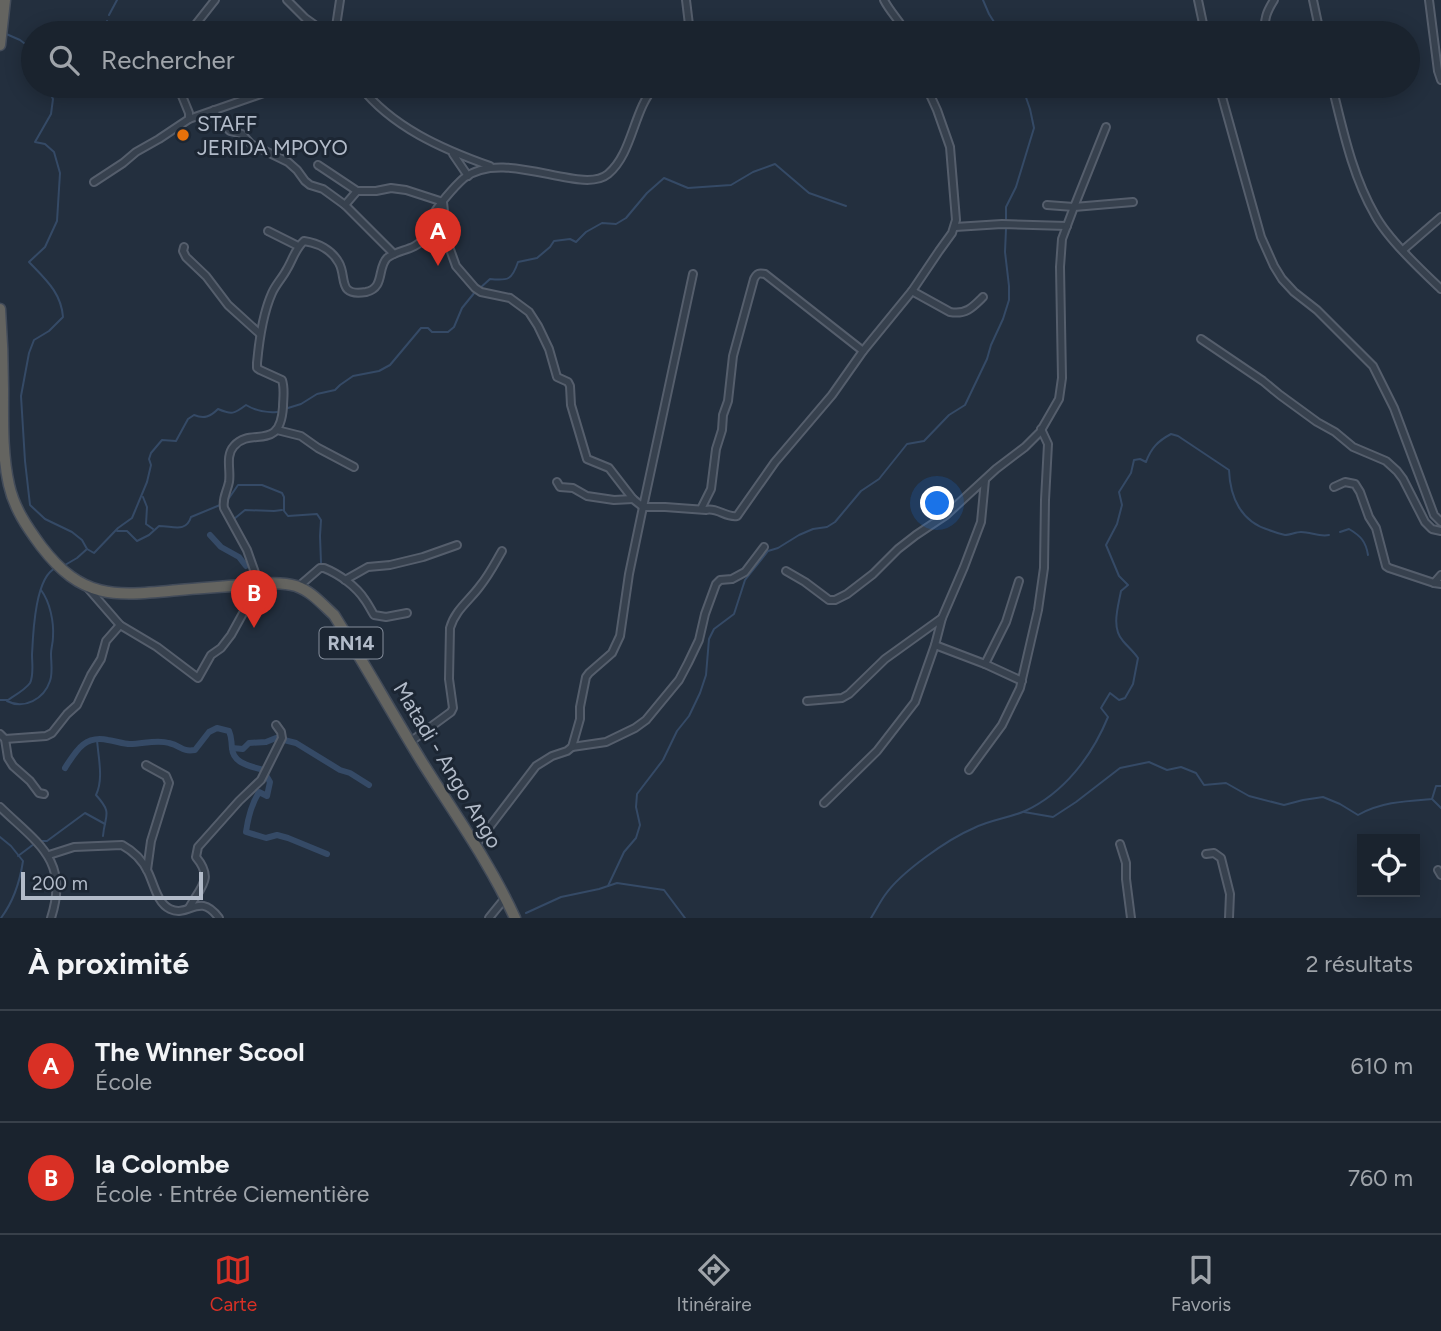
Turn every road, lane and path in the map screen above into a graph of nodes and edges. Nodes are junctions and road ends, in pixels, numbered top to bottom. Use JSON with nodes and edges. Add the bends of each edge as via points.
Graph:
{"nodes":[{"id":1,"x":5,"y":0,"type":"edge"},
{"id":2,"x":215,"y":0,"type":"edge"},
{"id":3,"x":287,"y":0,"type":"edge"},
{"id":4,"x":340,"y":0,"type":"edge"},
{"id":5,"x":686,"y":0,"type":"edge"},
{"id":6,"x":884,"y":0,"type":"edge"},
{"id":7,"x":1198,"y":0,"type":"edge"},
{"id":8,"x":1274,"y":0,"type":"edge"},
{"id":9,"x":1313,"y":0,"type":"edge"},
{"id":10,"x":1429,"y":0,"type":"edge"},
{"id":11,"x":198,"y":21,"type":"edge"},
{"id":12,"x":309,"y":21,"type":"edge"},
{"id":13,"x":338,"y":21,"type":"edge"},
{"id":14,"x":689,"y":21,"type":"edge"},
{"id":15,"x":899,"y":21,"type":"edge"},
{"id":16,"x":1202,"y":21,"type":"edge"},
{"id":17,"x":1265,"y":21,"type":"edge"},
{"id":18,"x":1317,"y":21,"type":"edge"},
{"id":19,"x":1,"y":37,"type":"edge"},
{"id":20,"x":1441,"y":80,"type":"edge"},
{"id":21,"x":183,"y":98,"type":"edge"},
{"id":22,"x":243,"y":98,"type":"edge"},
{"id":23,"x":369,"y":98,"type":"edge"},
{"id":24,"x":647,"y":98,"type":"edge"},
{"id":25,"x":932,"y":98,"type":"edge"},
{"id":26,"x":1222,"y":98,"type":"edge"},
{"id":27,"x":1335,"y":98,"type":"edge"},
{"id":28,"x":214,"y":110,"type":"junction"},
{"id":29,"x":188,"y":119,"type":"junction"},
{"id":30,"x":1106,"y":127,"type":"dead end"},
{"id":31,"x":452,"y":152,"type":"junction"},
{"id":32,"x":317,"y":165,"type":"dead end"},
{"id":33,"x":492,"y":167,"type":"junction"},
{"id":34,"x":468,"y":176,"type":"junction"},
{"id":35,"x":94,"y":182,"type":"dead end"},
{"id":36,"x":357,"y":191,"type":"junction"},
{"id":37,"x":443,"y":202,"type":"junction"},
{"id":38,"x":1133,"y":202,"type":"dead end"},
{"id":39,"x":345,"y":205,"type":"junction"},
{"id":40,"x":1047,"y":205,"type":"dead end"},
{"id":41,"x":1074,"y":207,"type":"junction"},
{"id":42,"x":1441,"y":217,"type":"edge"},
{"id":43,"x":1067,"y":226,"type":"junction"},
{"id":44,"x":955,"y":227,"type":"junction"},
{"id":45,"x":268,"y":231,"type":"dead end"},
{"id":46,"x":298,"y":246,"type":"junction"},
{"id":47,"x":184,"y":247,"type":"dead end"},
{"id":48,"x":1403,"y":250,"type":"junction"},
{"id":49,"x":394,"y":254,"type":"junction"},
{"id":50,"x":693,"y":274,"type":"dead end"},
{"id":51,"x":1441,"y":289,"type":"edge"},
{"id":52,"x":912,"y":291,"type":"junction"},
{"id":53,"x":983,"y":297,"type":"dead end"},
{"id":54,"x":0,"y":309,"type":"edge"},
{"id":55,"x":260,"y":334,"type":"junction"},
{"id":56,"x":1201,"y":339,"type":"dead end"},
{"id":57,"x":863,"y":352,"type":"junction"},
{"id":58,"x":277,"y":429,"type":"junction"},
{"id":59,"x":1041,"y":429,"type":"junction"},
{"id":60,"x":2,"y":438,"type":"edge"},
{"id":61,"x":354,"y":467,"type":"dead end"},
{"id":62,"x":985,"y":480,"type":"junction"},
{"id":63,"x":556,"y":482,"type":"dead end"},
{"id":64,"x":1334,"y":487,"type":"dead end"},
{"id":65,"x":633,"y":499,"type":"junction"},
{"id":66,"x":643,"y":507,"type":"junction"},
{"id":67,"x":701,"y":509,"type":"junction"},
{"id":68,"x":1441,"y":522,"type":"edge"},
{"id":69,"x":1441,"y":531,"type":"edge"},
{"id":70,"x":457,"y":545,"type":"dead end"},
{"id":71,"x":764,"y":547,"type":"dead end"},
{"id":72,"x":502,"y":551,"type":"dead end"},
{"id":73,"x":786,"y":571,"type":"dead end"},
{"id":74,"x":1441,"y":575,"type":"edge"},
{"id":75,"x":345,"y":580,"type":"junction"},
{"id":76,"x":1019,"y":581,"type":"dead end"},
{"id":77,"x":1438,"y":583,"type":"edge"},
{"id":78,"x":258,"y":584,"type":"junction"},
{"id":79,"x":86,"y":586,"type":"junction"},
{"id":80,"x":298,"y":587,"type":"junction"},
{"id":81,"x":407,"y":613,"type":"dead end"},
{"id":82,"x":942,"y":618,"type":"junction"},
{"id":83,"x":120,"y":625,"type":"junction"},
{"id":84,"x":934,"y":645,"type":"junction"},
{"id":85,"x":985,"y":664,"type":"junction"},
{"id":86,"x":1021,"y":681,"type":"junction"},
{"id":87,"x":807,"y":701,"type":"dead end"},
{"id":88,"x":276,"y":725,"type":"dead end"},
{"id":89,"x":3,"y":736,"type":"edge"},
{"id":90,"x":410,"y":742,"type":"junction"},
{"id":91,"x":572,"y":747,"type":"junction"},
{"id":92,"x":146,"y":765,"type":"dead end"},
{"id":93,"x":969,"y":770,"type":"dead end"},
{"id":94,"x":44,"y":794,"type":"dead end"},
{"id":95,"x":824,"y":803,"type":"dead end"},
{"id":96,"x":0,"y":807,"type":"edge"},
{"id":97,"x":1120,"y":844,"type":"dead end"},
{"id":98,"x":475,"y":846,"type":"junction"},
{"id":99,"x":1206,"y":854,"type":"dead end"},
{"id":100,"x":49,"y":855,"type":"junction"},
{"id":101,"x":147,"y":870,"type":"junction"},
{"id":102,"x":506,"y":897,"type":"junction"},
{"id":103,"x":189,"y":908,"type":"junction"},
{"id":104,"x":51,"y":918,"type":"edge"},
{"id":105,"x":219,"y":918,"type":"edge"},
{"id":106,"x":489,"y":918,"type":"edge"},
{"id":107,"x":515,"y":918,"type":"edge"},
{"id":108,"x":1131,"y":918,"type":"edge"},
{"id":109,"x":1228,"y":918,"type":"edge"}],
"edges":[{"from":1,"to":19,"type":"highway"},
{"from":2,"to":11,"type":"street"},
{"from":3,"to":12,"type":"street"},
{"from":4,"to":13,"type":"street"},
{"from":5,"to":14,"type":"street"},
{"from":6,"to":15,"type":"street"},
{"from":7,"to":16,"type":"street"},
{"from":8,"to":17,"type":"street"},
{"from":9,"to":18,"type":"street"},
{"from":10,"to":20,"type":"street"},
{"from":21,"to":29,"type":"street"},
{"from":22,"to":28,"type":"street"},
{"from":23,"to":31,"type":"street","via":[[387,114]]},
{"from":24,"to":33,"type":"street","via":[[618,163],[606,176],[569,178]]},
{"from":25,"to":44,"type":"street","via":[[950,147]]},
{"from":26,"to":68,"type":"street","via":[[1261,237],[1274,266],[1294,292],[1373,366],[1394,408],[1434,515]]},
{"from":27,"to":48,"type":"street","via":[[1362,189],[1376,218]]},
{"from":28,"to":29,"type":"street"},
{"from":28,"to":39,"type":"street","via":[[230,131],[288,162],[310,185]]},
{"from":29,"to":35,"type":"street"},
{"from":30,"to":41,"type":"street"},
{"from":31,"to":33,"type":"street"},
{"from":31,"to":34,"type":"street"},
{"from":32,"to":36,"type":"street"},
{"from":33,"to":34,"type":"street"},
{"from":34,"to":37,"type":"street"},
{"from":36,"to":37,"type":"street","via":[[391,188]]},
{"from":36,"to":39,"type":"street"},
{"from":37,"to":49,"type":"street","via":[[433,214],[426,237]]},
{"from":37,"to":65,"type":"street","via":[[447,241],[456,266],[481,292],[510,298],[529,312],[549,349],[557,377],[570,386],[587,459],[609,468]]},
{"from":38,"to":41,"type":"street"},
{"from":39,"to":49,"type":"street"},
{"from":40,"to":41,"type":"street"},
{"from":41,"to":43,"type":"street"},
{"from":42,"to":48,"type":"street"},
{"from":43,"to":44,"type":"street"},
{"from":43,"to":59,"type":"street","via":[[1060,267],[1062,378],[1059,399]]},
{"from":44,"to":52,"type":"street"},
{"from":45,"to":46,"type":"street"},
{"from":46,"to":49,"type":"street","via":[[304,241],[322,246],[339,262],[344,286],[365,292],[378,284],[385,261]]},
{"from":46,"to":55,"type":"street","via":[[273,291]]},
{"from":47,"to":55,"type":"street","via":[[186,257]]},
{"from":48,"to":51,"type":"street"},
{"from":50,"to":66,"type":"street"},
{"from":52,"to":53,"type":"street","via":[[957,314],[972,309]]},
{"from":52,"to":57,"type":"street"},
{"from":54,"to":60,"type":"highway"},
{"from":55,"to":58,"type":"street","via":[[257,368],[284,385]]},
{"from":56,"to":69,"type":"street","via":[[1353,447],[1386,461],[1403,479],[1425,522]]},
{"from":57,"to":67,"type":"street","via":[[737,516]]},
{"from":57,"to":67,"type":"street","via":[[765,274],[756,274],[733,356],[710,489]]},
{"from":58,"to":61,"type":"street","via":[[302,436]]},
{"from":58,"to":78,"type":"street","via":[[271,435],[235,444],[223,502]]},
{"from":59,"to":62,"type":"street"},
{"from":59,"to":86,"type":"street","via":[[1048,444],[1044,568]]},
{"from":60,"to":79,"type":"highway","via":[[9,486],[28,529],[50,557]]},
{"from":62,"to":73,"type":"street","via":[[835,600]]},
{"from":62,"to":82,"type":"street","via":[[981,522]]},
{"from":63,"to":65,"type":"street","via":[[587,496]]},
{"from":64,"to":77,"type":"street","via":[[1349,482],[1360,492],[1389,568]]},
{"from":65,"to":66,"type":"street"},
{"from":66,"to":67,"type":"street"},
{"from":66,"to":91,"type":"street","via":[[620,636],[612,653],[586,677]]},
{"from":70,"to":75,"type":"street","via":[[368,567]]},
{"from":71,"to":91,"type":"street","via":[[745,572],[716,584],[688,663],[646,720],[606,742]]},
{"from":72,"to":90,"type":"street","via":[[452,620],[449,679],[453,708]]},
{"from":74,"to":77,"type":"street"},
{"from":75,"to":80,"type":"street","via":[[320,568]]},
{"from":75,"to":81,"type":"street","via":[[358,590],[374,615]]},
{"from":76,"to":85,"type":"street","via":[[1006,622]]},
{"from":78,"to":79,"type":"highway","via":[[132,594]]},
{"from":78,"to":80,"type":"highway"},
{"from":78,"to":83,"type":"street","via":[[256,598],[198,678]]},
{"from":79,"to":83,"type":"street"},
{"from":80,"to":90,"type":"highway","name":"Matadi - Ango Ango","number":"RN14","via":[[334,615]]},
{"from":82,"to":84,"type":"street"},
{"from":82,"to":87,"type":"street","via":[[885,660],[849,694]]},
{"from":83,"to":89,"type":"street","via":[[106,641],[77,705],[52,733]]},
{"from":84,"to":85,"type":"street"},
{"from":84,"to":95,"type":"street","via":[[915,702],[877,751]]},
{"from":85,"to":86,"type":"street"},
{"from":86,"to":93,"type":"street","via":[[1002,724]]},
{"from":88,"to":103,"type":"street","via":[[282,738],[261,780],[198,847],[196,857],[204,866],[205,880]]},
{"from":89,"to":94,"type":"street","via":[[13,766]]},
{"from":90,"to":98,"type":"highway","name":"Matadi - Ango Ango","number":"RN14"},
{"from":91,"to":98,"type":"street","via":[[536,766]]},
{"from":92,"to":101,"type":"street","via":[[166,776],[169,783]]},
{"from":96,"to":100,"type":"street"},
{"from":97,"to":108,"type":"street"},
{"from":98,"to":102,"type":"highway","name":"Matadi - Ango Ango","number":"RN14"},
{"from":99,"to":109,"type":"street","via":[[1221,858],[1230,894]]},
{"from":100,"to":101,"type":"street","via":[[74,846],[122,845]]},
{"from":100,"to":104,"type":"street","via":[[58,889]]},
{"from":101,"to":103,"type":"street","via":[[162,902],[177,911]]},
{"from":102,"to":106,"type":"street"},
{"from":102,"to":107,"type":"highway","name":"Matadi - Ango Ango","number":"RN14"},
{"from":103,"to":105,"type":"street","via":[[204,905]]}]}
